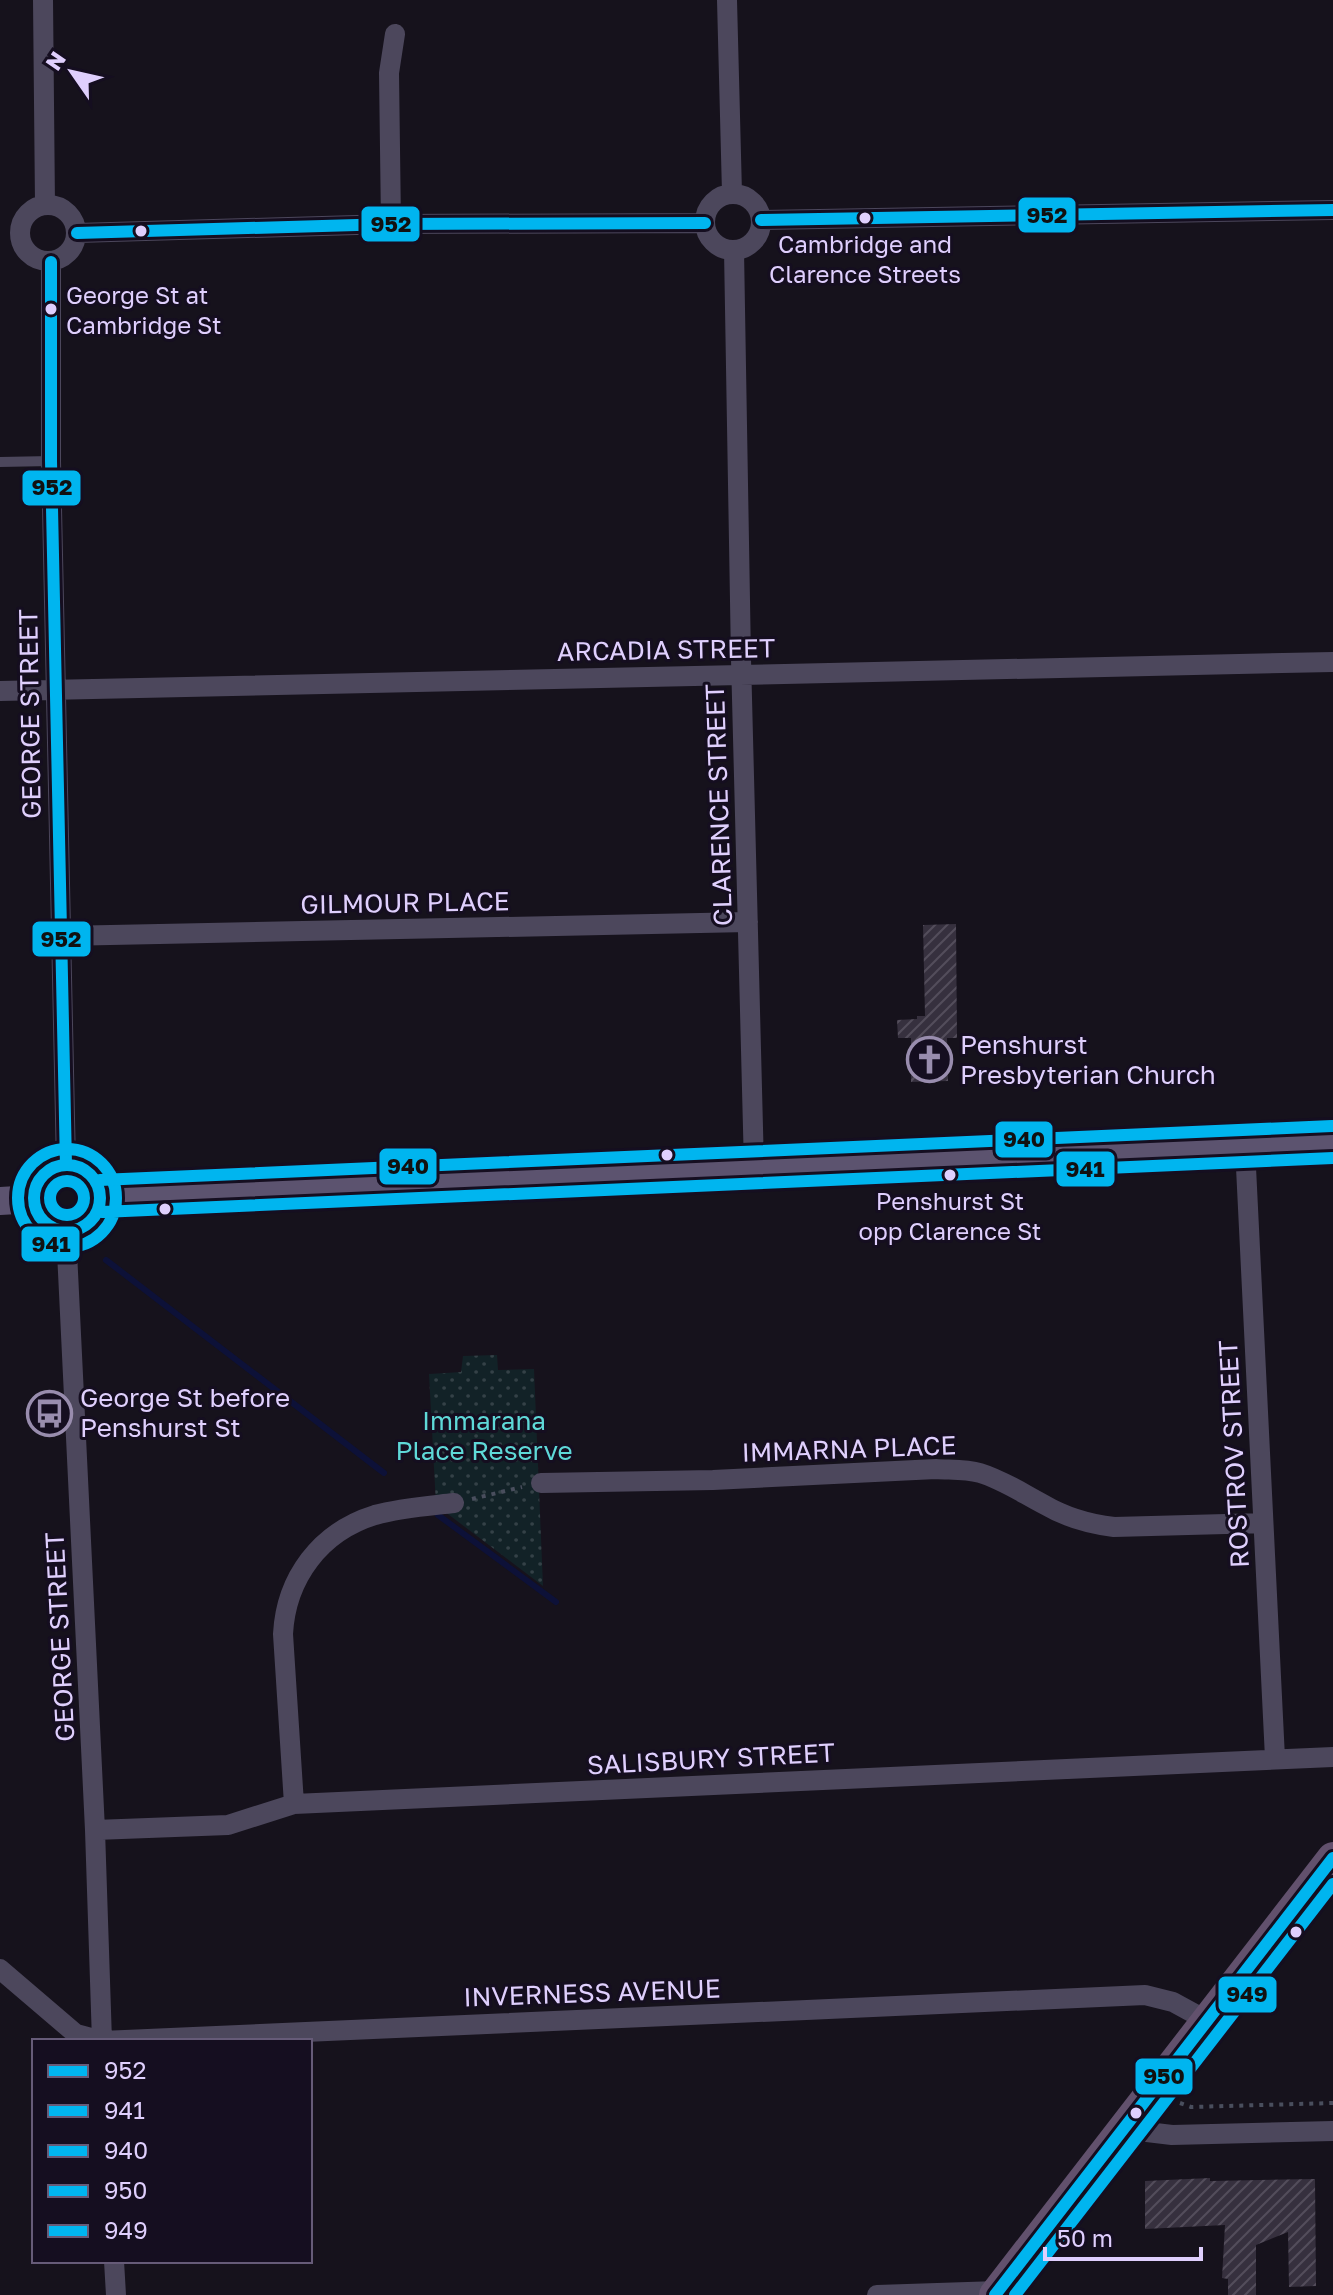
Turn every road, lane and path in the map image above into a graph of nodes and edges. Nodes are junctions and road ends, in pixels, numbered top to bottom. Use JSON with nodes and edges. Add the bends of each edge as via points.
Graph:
{"nodes":[{"id":1,"x":43,"y":0,"type":"edge"},
{"id":2,"x":727,"y":0,"type":"edge"},
{"id":3,"x":395,"y":34,"type":"dead end"},
{"id":4,"x":732,"y":193,"type":"junction"},
{"id":5,"x":45,"y":205,"type":"junction"},
{"id":6,"x":1333,"y":210,"type":"edge"},
{"id":7,"x":761,"y":220,"type":"junction"},
{"id":8,"x":705,"y":223,"type":"junction"},
{"id":9,"x":391,"y":224,"type":"junction"},
{"id":10,"x":77,"y":233,"type":"junction"},
{"id":11,"x":9,"y":236,"type":"edge"},
{"id":12,"x":734,"y":250,"type":"junction"},
{"id":13,"x":51,"y":262,"type":"junction"},
{"id":14,"x":51,"y":461,"type":"junction"},
{"id":15,"x":0,"y":462,"type":"edge"},
{"id":16,"x":1333,"y":662,"type":"edge"},
{"id":17,"x":741,"y":674,"type":"junction"},
{"id":18,"x":55,"y":690,"type":"junction"},
{"id":19,"x":0,"y":691,"type":"edge"},
{"id":20,"x":748,"y":922,"type":"junction"},
{"id":21,"x":62,"y":936,"type":"junction"},
{"id":22,"x":1333,"y":1142,"type":"edge"},
{"id":23,"x":1245,"y":1147,"type":"junction"},
{"id":24,"x":66,"y":1165,"type":"junction"},
{"id":25,"x":754,"y":1167,"type":"junction"},
{"id":26,"x":101,"y":1196,"type":"junction"},
{"id":27,"x":34,"y":1199,"type":"junction"},
{"id":28,"x":0,"y":1201,"type":"edge"},
{"id":29,"x":66,"y":1231,"type":"junction"},
{"id":30,"x":541,"y":1483,"type":"joint"},
{"id":31,"x":454,"y":1503,"type":"joint"},
{"id":32,"x":1263,"y":1523,"type":"junction"},
{"id":33,"x":1333,"y":1757,"type":"edge"},
{"id":34,"x":1275,"y":1758,"type":"junction"},
{"id":35,"x":294,"y":1804,"type":"junction"},
{"id":36,"x":95,"y":1830,"type":"junction"},
{"id":37,"x":1333,"y":1858,"type":"edge"},
{"id":38,"x":0,"y":1969,"type":"edge"},
{"id":39,"x":1206,"y":2020,"type":"junction"},
{"id":40,"x":95,"y":2039,"type":"edge"},
{"id":41,"x":102,"y":2039,"type":"edge"},
{"id":42,"x":147,"y":2039,"type":"edge"},
{"id":43,"x":1180,"y":2103,"type":"dead end"},
{"id":44,"x":1333,"y":2103,"type":"edge"},
{"id":45,"x":1128,"y":2123,"type":"junction"},
{"id":46,"x":1333,"y":2131,"type":"edge"},
{"id":47,"x":114,"y":2263,"type":"edge"},
{"id":48,"x":997,"y":2293,"type":"edge"},
{"id":49,"x":931,"y":2294,"type":"edge"},
{"id":50,"x":116,"y":2295,"type":"edge"},
{"id":51,"x":877,"y":2295,"type":"edge"}],
"edges":[{"from":1,"to":5,"type":"street"},
{"from":2,"to":4,"type":"street"},
{"from":3,"to":9,"type":"street","via":[[389,73]]},
{"from":4,"to":7,"type":"street","via":[[755,204]]},
{"from":4,"to":8,"type":"street","via":[[715,199]]},
{"from":5,"to":10,"type":"street","via":[[64,210]]},
{"from":5,"to":11,"type":"street","via":[[32,209]]},
{"from":6,"to":7,"type":"street"},
{"from":7,"to":12,"type":"street","via":[[750,244]]},
{"from":8,"to":9,"type":"street"},
{"from":8,"to":12,"type":"street","via":[[717,245]]},
{"from":9,"to":10,"type":"street"},
{"from":10,"to":13,"type":"street","via":[[65,256]]},
{"from":11,"to":13,"type":"street","via":[[32,257]]},
{"from":12,"to":17,"type":"street","name":"CLARENCE STREET"},
{"from":13,"to":14,"type":"street","name":"GEORGE STREET"},
{"from":14,"to":15,"type":"lane"},
{"from":14,"to":18,"type":"street","name":"GEORGE STREET"},
{"from":16,"to":17,"type":"street","name":"ARCADIA STREET"},
{"from":17,"to":18,"type":"street","name":"ARCADIA STREET"},
{"from":17,"to":20,"type":"street","name":"CLARENCE STREET"},
{"from":18,"to":19,"type":"street","name":"ARCADIA STREET"},
{"from":18,"to":21,"type":"street","name":"GEORGE STREET"},
{"from":20,"to":21,"type":"street","name":"GILMOUR PLACE"},
{"from":20,"to":25,"type":"street","name":"CLARENCE STREET"},
{"from":21,"to":24,"type":"street","name":"GEORGE STREET"},
{"from":22,"to":23,"type":"main road"},
{"from":23,"to":25,"type":"main road"},
{"from":23,"to":32,"type":"street","name":"ROSTROV STREET"},
{"from":24,"to":26,"type":"main road","via":[[93,1177]]},
{"from":24,"to":27,"type":"main road","via":[[47,1172]]},
{"from":25,"to":26,"type":"main road"},
{"from":26,"to":29,"type":"main road","via":[[95,1217]]},
{"from":27,"to":28,"type":"main road"},
{"from":27,"to":29,"type":"main road","via":[[48,1225]]},
{"from":29,"to":36,"type":"street","name":"GEORGE STREET"},
{"from":30,"to":31,"type":"path"},
{"from":30,"to":32,"type":"street","name":"IMMARNA PLACE","via":[[936,1469],[969,1471],[1005,1483],[1063,1514],[1098,1525]]},
{"from":31,"to":35,"type":"street","via":[[376,1515],[352,1525],[319,1550],[295,1581],[283,1634]]},
{"from":32,"to":34,"type":"street","name":"ROSTROV STREET"},
{"from":33,"to":34,"type":"street","name":"SALISBURY STREET"},
{"from":34,"to":35,"type":"street","name":"SALISBURY STREET"},
{"from":35,"to":36,"type":"street","name":"SALISBURY STREET","via":[[228,1825]]},
{"from":36,"to":41,"type":"street","name":"GEORGE STREET"},
{"from":37,"to":39,"type":"main road"},
{"from":38,"to":40,"type":"street","name":"INVERNESS AVENUE","via":[[76,2034]]},
{"from":39,"to":42,"type":"street","name":"INVERNESS AVENUE","via":[[1173,2002],[1145,1995]]},
{"from":39,"to":45,"type":"main road"},
{"from":43,"to":44,"type":"path"},
{"from":45,"to":46,"type":"street","via":[[1172,2135]]},
{"from":45,"to":48,"type":"main road"},
{"from":47,"to":50,"type":"street"},
{"from":48,"to":49,"type":"street"},
{"from":49,"to":51,"type":"street"}]}
